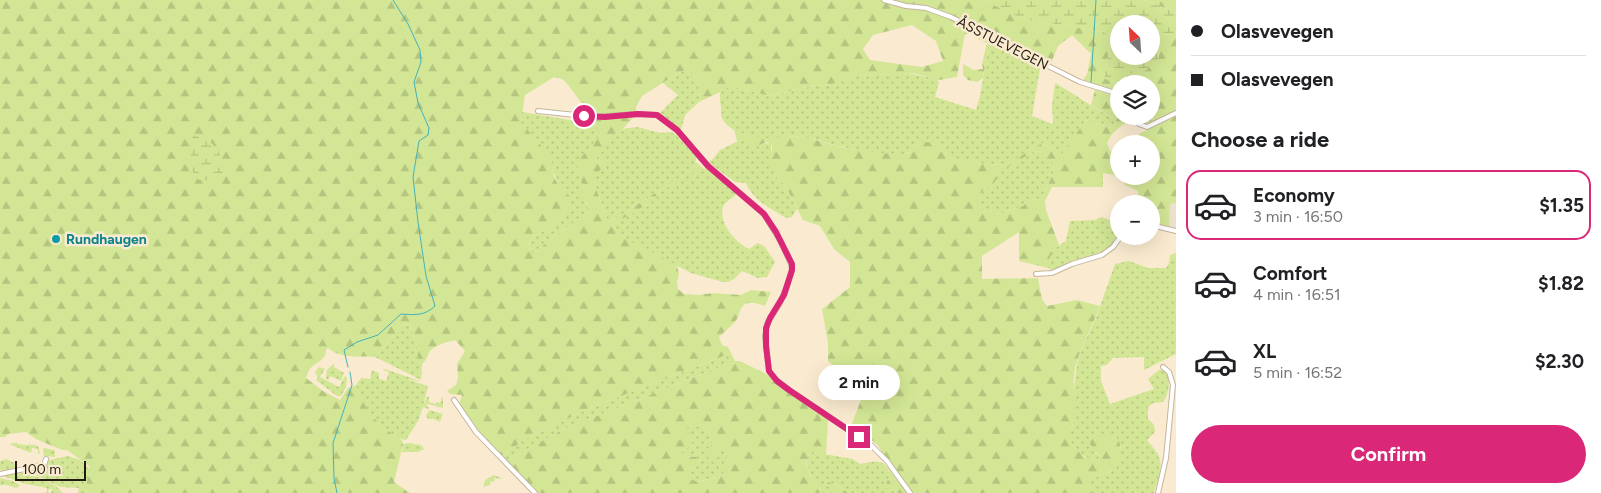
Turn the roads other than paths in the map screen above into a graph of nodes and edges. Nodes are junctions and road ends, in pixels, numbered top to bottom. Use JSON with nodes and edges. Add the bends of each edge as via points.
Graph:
{"nodes":[{"id":1,"x":884,"y":0,"type":"edge"},
{"id":2,"x":1110,"y":91,"type":"edge"},
{"id":3,"x":538,"y":111,"type":"dead end"},
{"id":4,"x":1176,"y":113,"type":"edge"},
{"id":5,"x":1160,"y":121,"type":"edge"},
{"id":6,"x":1160,"y":227,"type":"edge"},
{"id":7,"x":1176,"y":231,"type":"edge"},
{"id":8,"x":1114,"y":245,"type":"edge"},
{"id":9,"x":1036,"y":274,"type":"dead end"},
{"id":10,"x":1163,"y":367,"type":"dead end"},
{"id":11,"x":454,"y":400,"type":"dead end"},
{"id":12,"x":46,"y":459,"type":"dead end"},
{"id":13,"x":0,"y":474,"type":"edge"},
{"id":14,"x":535,"y":493,"type":"edge"},
{"id":15,"x":910,"y":493,"type":"edge"},
{"id":16,"x":1158,"y":493,"type":"edge"}],
"edges":[{"from":1,"to":2,"type":"street","name":"ÅSSTUEVEGEN","via":[[926,8],[951,17],[1080,82]]},
{"from":3,"to":15,"type":"street","via":[[594,117],[657,115],[677,130],[708,166],[764,214],[792,264],[784,295],[766,328],[769,371],[789,390],[872,446]]},
{"from":4,"to":5,"type":"street"},
{"from":6,"to":7,"type":"street"},
{"from":8,"to":9,"type":"street","via":[[1102,255],[1056,272]]},
{"from":10,"to":16,"type":"street","via":[[1169,372],[1173,385],[1167,452]]},
{"from":11,"to":14,"type":"street","via":[[476,432]]},
{"from":12,"to":13,"type":"street","via":[[44,465]]}]}
